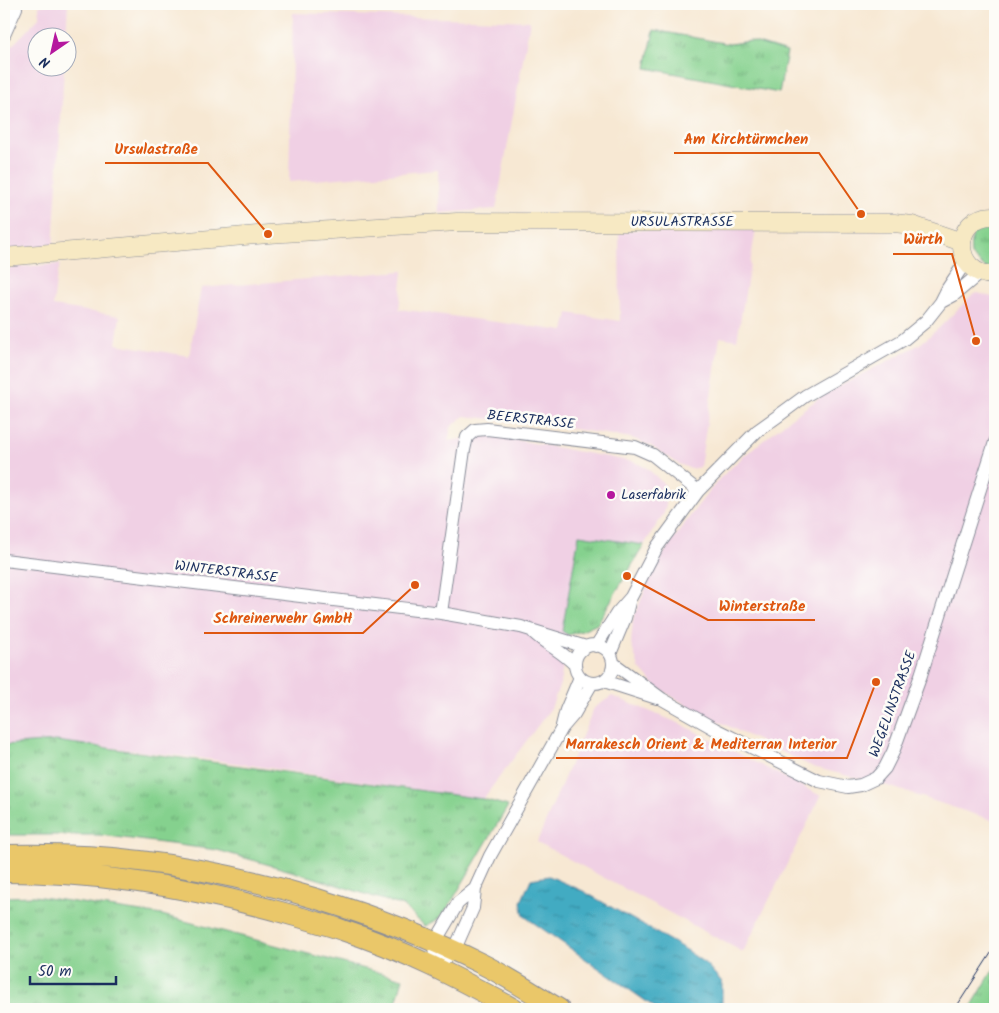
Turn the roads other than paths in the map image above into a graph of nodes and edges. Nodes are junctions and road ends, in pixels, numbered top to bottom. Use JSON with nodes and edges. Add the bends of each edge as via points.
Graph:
{"nodes":[{"id":1,"x":16,"y":8,"type":"dead end"},
{"id":2,"x":4,"y":35,"type":"edge"},
{"id":3,"x":995,"y":216,"type":"edge"},
{"id":4,"x":965,"y":235,"type":"junction"},
{"id":5,"x":4,"y":257,"type":"edge"},
{"id":6,"x":980,"y":270,"type":"edge"},
{"id":7,"x":995,"y":442,"type":"edge"},
{"id":8,"x":698,"y":491,"type":"junction"},
{"id":9,"x":4,"y":560,"type":"edge"},
{"id":10,"x":631,"y":597,"type":"junction"},
{"id":11,"x":441,"y":613,"type":"junction"},
{"id":12,"x":532,"y":632,"type":"junction"},
{"id":13,"x":591,"y":646,"type":"junction"},
{"id":14,"x":611,"y":658,"type":"junction"},
{"id":15,"x":578,"y":671,"type":"junction"},
{"id":16,"x":598,"y":682,"type":"junction"},
{"id":17,"x":662,"y":699,"type":"junction"},
{"id":18,"x":562,"y":728,"type":"junction"},
{"id":19,"x":4,"y":855,"type":"edge"},
{"id":20,"x":4,"y":872,"type":"edge"},
{"id":21,"x":475,"y":889,"type":"junction"},
{"id":22,"x":436,"y":942,"type":"junction"},
{"id":23,"x":454,"y":951,"type":"junction"},
{"id":24,"x":434,"y":967,"type":"junction"},
{"id":25,"x":514,"y":1009,"type":"edge"},
{"id":26,"x":559,"y":1009,"type":"edge"}],
"edges":[{"from":1,"to":2,"type":"street"},
{"from":3,"to":4,"type":"street","via":[[979,218]]},
{"from":4,"to":5,"type":"street","name":"URSULASTRASSE","via":[[894,222],[457,222],[268,234]]},
{"from":4,"to":6,"type":"street","via":[[962,252]]},
{"from":6,"to":8,"type":"street","via":[[948,288],[926,321],[903,340],[805,396],[764,426]]},
{"from":7,"to":17,"type":"street","name":"WEGELINSTRASSE","via":[[915,692],[893,752],[876,778],[848,787],[819,781]]},
{"from":8,"to":10,"type":"street","via":[[657,547]]},
{"from":8,"to":11,"type":"street","name":"BEERSTRASSE","via":[[653,456],[634,447],[475,430],[468,437],[464,450]]},
{"from":9,"to":11,"type":"street","name":"WINTERSTRASSE"},
{"from":10,"to":13,"type":"street"},
{"from":10,"to":14,"type":"street"},
{"from":11,"to":12,"type":"street","name":"WINTERSTRASSE","via":[[507,624]]},
{"from":12,"to":13,"type":"street","name":"WINTERSTRASSE"},
{"from":12,"to":15,"type":"street","name":"WINTERSTRASSE","via":[[567,657]]},
{"from":13,"to":14,"type":"street","via":[[602,647]]},
{"from":13,"to":15,"type":"street","via":[[578,655]]},
{"from":14,"to":16,"type":"street","via":[[611,673]]},
{"from":14,"to":17,"type":"street","name":"WEGELINSTRASSE"},
{"from":15,"to":16,"type":"street"},
{"from":15,"to":18,"type":"street"},
{"from":16,"to":17,"type":"street","name":"WEGELINSTRASSE"},
{"from":16,"to":18,"type":"street"},
{"from":18,"to":21,"type":"street"},
{"from":19,"to":22,"type":"main road","via":[[140,860],[230,876],[321,900]]},
{"from":20,"to":24,"type":"main road","via":[[114,879],[178,888],[251,904],[343,930]]},
{"from":21,"to":22,"type":"street","via":[[458,902]]},
{"from":21,"to":23,"type":"street","via":[[473,908]]},
{"from":22,"to":23,"type":"main road"},
{"from":22,"to":24,"type":"street"},
{"from":23,"to":24,"type":"street"},
{"from":23,"to":26,"type":"main road"},
{"from":24,"to":25,"type":"main road"}]}
